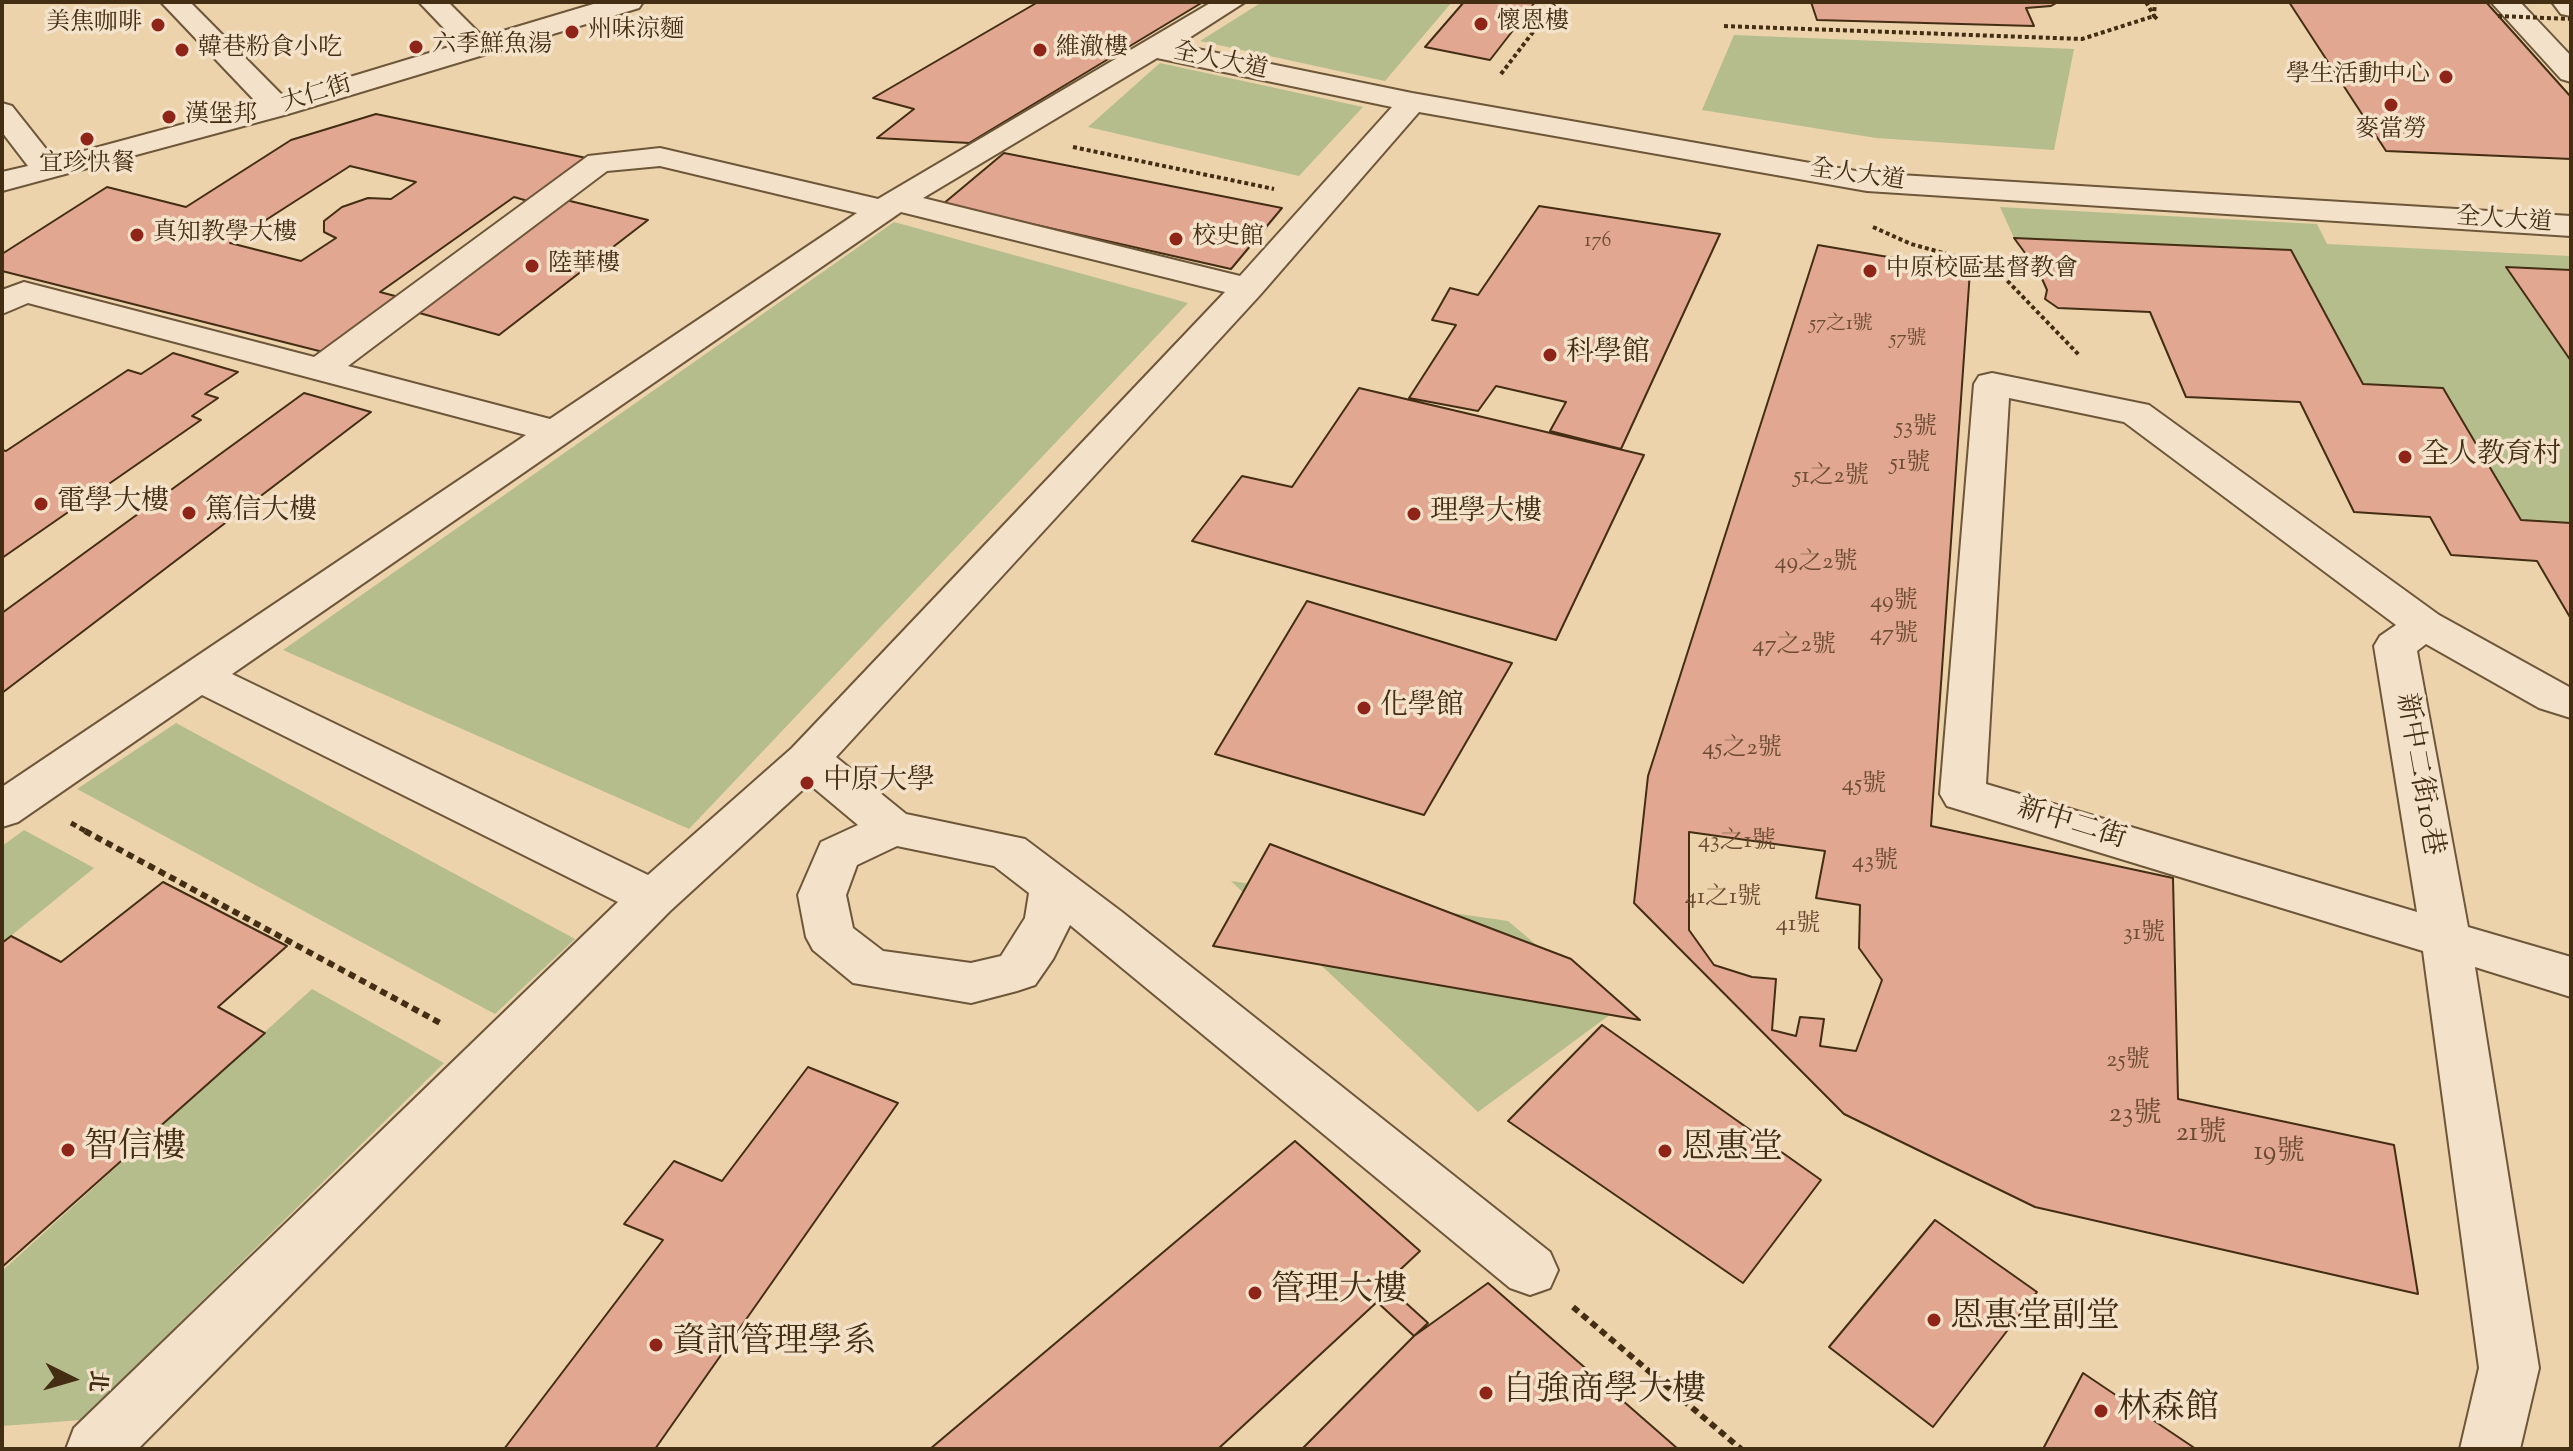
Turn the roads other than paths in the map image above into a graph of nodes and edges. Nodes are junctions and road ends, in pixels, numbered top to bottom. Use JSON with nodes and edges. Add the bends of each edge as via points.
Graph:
{"nodes":[{"id":1,"x":175,"y":2,"type":"edge"},
{"id":2,"x":433,"y":2,"type":"edge"},
{"id":3,"x":629,"y":2,"type":"edge"},
{"id":4,"x":1231,"y":2,"type":"edge"},
{"id":5,"x":2566,"y":2,"type":"edge"},
{"id":6,"x":2571,"y":8,"type":"edge"},
{"id":7,"x":2502,"y":9,"type":"edge"},
{"id":8,"x":477,"y":47,"type":"junction"},
{"id":9,"x":1154,"y":49,"type":"junction"},
{"id":10,"x":2571,"y":73,"type":"edge"},
{"id":11,"x":1412,"y":102,"type":"junction"},
{"id":12,"x":278,"y":108,"type":"junction"},
{"id":13,"x":2,"y":112,"type":"edge"},
{"id":14,"x":46,"y":169,"type":"junction"},
{"id":15,"x":2,"y":182,"type":"edge"},
{"id":16,"x":889,"y":206,"type":"junction"},
{"id":17,"x":2571,"y":226,"type":"edge"},
{"id":18,"x":1248,"y":288,"type":"junction"},
{"id":19,"x":2,"y":304,"type":"edge"},
{"id":20,"x":320,"y":370,"type":"junction"},
{"id":21,"x":557,"y":432,"type":"junction"},
{"id":22,"x":2424,"y":625,"type":"junction"},
{"id":23,"x":198,"y":675,"type":"junction"},
{"id":24,"x":2571,"y":703,"type":"edge"},
{"id":25,"x":808,"y":759,"type":"junction"},
{"id":26,"x":12,"y":803,"type":"edge"},
{"id":27,"x":893,"y":828,"type":"junction"},
{"id":28,"x":1054,"y":888,"type":"junction"},
{"id":29,"x":653,"y":898,"type":"junction"},
{"id":30,"x":2446,"y":938,"type":"junction"},
{"id":31,"x":2571,"y":977,"type":"edge"},
{"id":32,"x":1530,"y":1270,"type":"road end"},
{"id":33,"x":96,"y":1449,"type":"edge"},
{"id":34,"x":2490,"y":1449,"type":"edge"}],
"edges":[{"from":1,"to":12,"type":"street"},
{"from":2,"to":8,"type":"street"},
{"from":3,"to":8,"type":"street","name":"大仁街"},
{"from":4,"to":9,"type":"street"},
{"from":5,"to":6,"type":"street"},
{"from":7,"to":10,"type":"street"},
{"from":8,"to":12,"type":"street","name":"大仁街"},
{"from":9,"to":11,"type":"street","name":"全人大道"},
{"from":9,"to":16,"type":"street"},
{"from":11,"to":17,"type":"street","name":"全人大道","via":[[1867,182]]},
{"from":11,"to":18,"type":"street"},
{"from":12,"to":14,"type":"street","name":"大仁街"},
{"from":13,"to":14,"type":"street"},
{"from":14,"to":15,"type":"street","name":"大仁街"},
{"from":16,"to":18,"type":"street"},
{"from":16,"to":20,"type":"street","via":[[660,157],[599,163]]},
{"from":16,"to":21,"type":"street"},
{"from":18,"to":25,"type":"street"},
{"from":19,"to":20,"type":"street","via":[[24,292]]},
{"from":20,"to":21,"type":"street"},
{"from":21,"to":23,"type":"street"},
{"from":22,"to":24,"type":"street"},
{"from":22,"to":30,"type":"street","name":"新中二街10巷","via":[[2395,646]]},
{"from":22,"to":30,"type":"street","name":"新中二街","via":[[2136,413],[1992,384],[1963,794]]},
{"from":23,"to":26,"type":"street"},
{"from":23,"to":29,"type":"street"},
{"from":25,"to":27,"type":"street"},
{"from":25,"to":29,"type":"street"},
{"from":27,"to":28,"type":"street","via":[[1008,851]]},
{"from":27,"to":28,"type":"street","via":[[838,854],[822,895],[830,937],[871,969],[971,983],[1017,971],[1049,918]]},
{"from":28,"to":32,"type":"street"},
{"from":29,"to":33,"type":"street"},
{"from":30,"to":31,"type":"street","name":"新中二街"},
{"from":30,"to":34,"type":"street","via":[[2509,1368]]}]}
